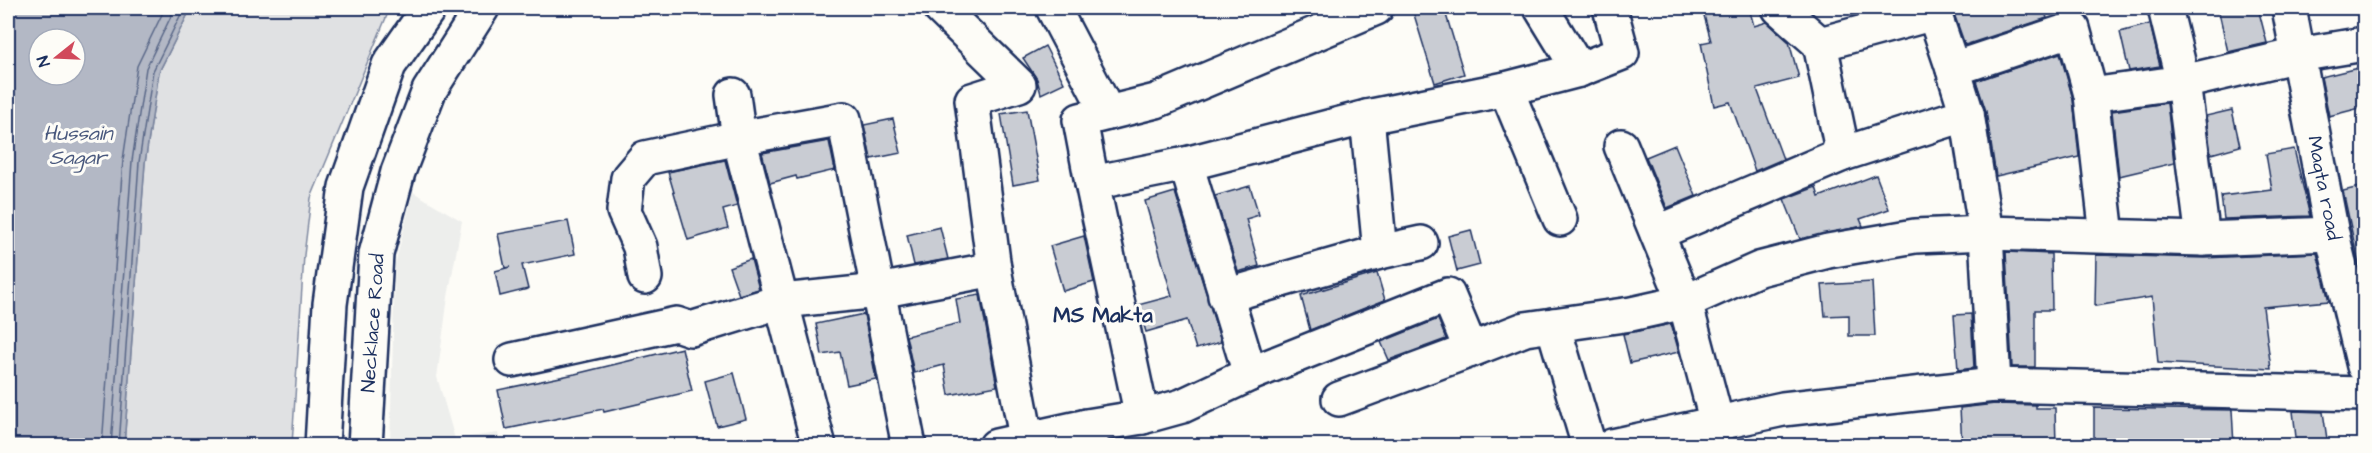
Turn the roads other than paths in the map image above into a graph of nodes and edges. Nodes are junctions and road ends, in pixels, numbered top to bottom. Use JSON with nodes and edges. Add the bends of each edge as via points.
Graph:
{"nodes":[{"id":1,"x":429,"y":8,"type":"edge"},
{"id":2,"x":482,"y":8,"type":"edge"},
{"id":3,"x":940,"y":8,"type":"edge"},
{"id":4,"x":1053,"y":8,"type":"edge"},
{"id":5,"x":1376,"y":8,"type":"edge"},
{"id":6,"x":1541,"y":8,"type":"edge"},
{"id":7,"x":1610,"y":8,"type":"edge"},
{"id":8,"x":1779,"y":8,"type":"edge"},
{"id":9,"x":2165,"y":8,"type":"edge"},
{"id":10,"x":2289,"y":8,"type":"edge"},
{"id":11,"x":2070,"y":18,"type":"edge"},
{"id":12,"x":1820,"y":44,"type":"junction"},
{"id":13,"x":2364,"y":44,"type":"edge"},
{"id":14,"x":2298,"y":55,"type":"junction"},
{"id":15,"x":1953,"y":69,"type":"junction"},
{"id":16,"x":1579,"y":70,"type":"junction"},
{"id":17,"x":2183,"y":82,"type":"junction"},
{"id":18,"x":1506,"y":89,"type":"junction"},
{"id":19,"x":733,"y":95,"type":"dead end"},
{"id":20,"x":2091,"y":95,"type":"junction"},
{"id":21,"x":1108,"y":113,"type":"junction"},
{"id":22,"x":1967,"y":114,"type":"junction"},
{"id":23,"x":1367,"y":117,"type":"junction"},
{"id":24,"x":739,"y":138,"type":"junction"},
{"id":25,"x":1621,"y":146,"type":"dead end"},
{"id":26,"x":1843,"y":154,"type":"junction"},
{"id":27,"x":1186,"y":164,"type":"junction"},
{"id":28,"x":1092,"y":183,"type":"junction"},
{"id":29,"x":1560,"y":219,"type":"dead end"},
{"id":30,"x":1657,"y":233,"type":"junction"},
{"id":31,"x":1986,"y":233,"type":"junction"},
{"id":32,"x":2332,"y":234,"type":"junction"},
{"id":33,"x":2107,"y":236,"type":"junction"},
{"id":34,"x":2204,"y":239,"type":"junction"},
{"id":35,"x":1420,"y":243,"type":"dead end"},
{"id":36,"x":1380,"y":252,"type":"junction"},
{"id":37,"x":994,"y":269,"type":"junction"},
{"id":38,"x":645,"y":277,"type":"dead end"},
{"id":39,"x":879,"y":291,"type":"junction"},
{"id":40,"x":1225,"y":296,"type":"junction"},
{"id":41,"x":782,"y":301,"type":"junction"},
{"id":42,"x":1685,"y":302,"type":"junction"},
{"id":43,"x":1553,"y":325,"type":"junction"},
{"id":44,"x":1471,"y":350,"type":"junction"},
{"id":45,"x":512,"y":360,"type":"dead end"},
{"id":46,"x":2364,"y":366,"type":"edge"},
{"id":47,"x":1250,"y":374,"type":"junction"},
{"id":48,"x":1994,"y":386,"type":"junction"},
{"id":49,"x":2364,"y":394,"type":"edge"},
{"id":50,"x":1339,"y":399,"type":"dead end"},
{"id":51,"x":1142,"y":417,"type":"junction"},
{"id":52,"x":1717,"y":423,"type":"junction"},
{"id":53,"x":1090,"y":436,"type":"edge"},
{"id":54,"x":1011,"y":441,"type":"edge"},
{"id":55,"x":322,"y":446,"type":"edge"},
{"id":56,"x":365,"y":446,"type":"edge"},
{"id":57,"x":819,"y":446,"type":"edge"},
{"id":58,"x":909,"y":446,"type":"edge"},
{"id":59,"x":1589,"y":446,"type":"edge"},
{"id":60,"x":1612,"y":446,"type":"edge"}],
"edges":[{"from":1,"to":55,"type":"street","name":"Necklace Road","via":[[389,65],[346,188],[330,304]]},
{"from":2,"to":56,"type":"street","name":"Necklace Road","via":[[429,91],[398,172],[381,233],[376,254]]},
{"from":3,"to":37,"type":"street","via":[[1018,85],[972,100]]},
{"from":4,"to":21,"type":"street"},
{"from":5,"to":21,"type":"street","via":[[1156,101]]},
{"from":6,"to":16,"type":"street"},
{"from":7,"to":16,"type":"street","via":[[1622,53]]},
{"from":8,"to":12,"type":"street"},
{"from":9,"to":17,"type":"street"},
{"from":10,"to":14,"type":"street","name":"Maqta road"},
{"from":11,"to":15,"type":"street"},
{"from":11,"to":20,"type":"street"},
{"from":12,"to":15,"type":"street","via":[[1934,13]]},
{"from":12,"to":26,"type":"street"},
{"from":13,"to":14,"type":"street"},
{"from":14,"to":17,"type":"street"},
{"from":14,"to":32,"type":"street","name":"Maqta road"},
{"from":15,"to":22,"type":"street"},
{"from":16,"to":18,"type":"street"},
{"from":17,"to":20,"type":"street"},
{"from":17,"to":34,"type":"street"},
{"from":18,"to":23,"type":"street"},
{"from":18,"to":29,"type":"street"},
{"from":19,"to":24,"type":"street"},
{"from":20,"to":33,"type":"street"},
{"from":21,"to":28,"type":"street","via":[[1080,120]]},
{"from":22,"to":26,"type":"street"},
{"from":22,"to":31,"type":"street"},
{"from":23,"to":27,"type":"street"},
{"from":23,"to":36,"type":"street"},
{"from":24,"to":38,"type":"street","via":[[645,158],[628,178],[624,211],[640,247]]},
{"from":24,"to":39,"type":"street","via":[[844,119]]},
{"from":24,"to":41,"type":"street"},
{"from":25,"to":30,"type":"street"},
{"from":26,"to":30,"type":"street"},
{"from":27,"to":28,"type":"street"},
{"from":27,"to":40,"type":"street"},
{"from":28,"to":51,"type":"street"},
{"from":30,"to":42,"type":"street"},
{"from":31,"to":33,"type":"street"},
{"from":31,"to":42,"type":"street","via":[[1915,236],[1828,251],[1759,269]]},
{"from":31,"to":48,"type":"street"},
{"from":32,"to":34,"type":"street"},
{"from":32,"to":46,"type":"street","name":"Maqta road"},
{"from":33,"to":34,"type":"street"},
{"from":35,"to":36,"type":"street"},
{"from":36,"to":40,"type":"street"},
{"from":37,"to":39,"type":"street"},
{"from":37,"to":54,"type":"street"},
{"from":39,"to":41,"type":"street"},
{"from":39,"to":58,"type":"street"},
{"from":40,"to":47,"type":"street"},
{"from":41,"to":45,"type":"street","via":[[691,329],[676,324]]},
{"from":41,"to":57,"type":"street"},
{"from":42,"to":43,"type":"street"},
{"from":42,"to":52,"type":"street"},
{"from":43,"to":44,"type":"street","via":[[1525,329]]},
{"from":43,"to":59,"type":"street"},
{"from":44,"to":47,"type":"street","via":[[1448,295]]},
{"from":44,"to":50,"type":"street"},
{"from":47,"to":51,"type":"street","via":[[1182,406]]},
{"from":48,"to":49,"type":"street"},
{"from":48,"to":52,"type":"street","via":[[1783,409]]},
{"from":51,"to":53,"type":"street"},
{"from":52,"to":60,"type":"street"},
{"from":53,"to":54,"type":"street"}]}
